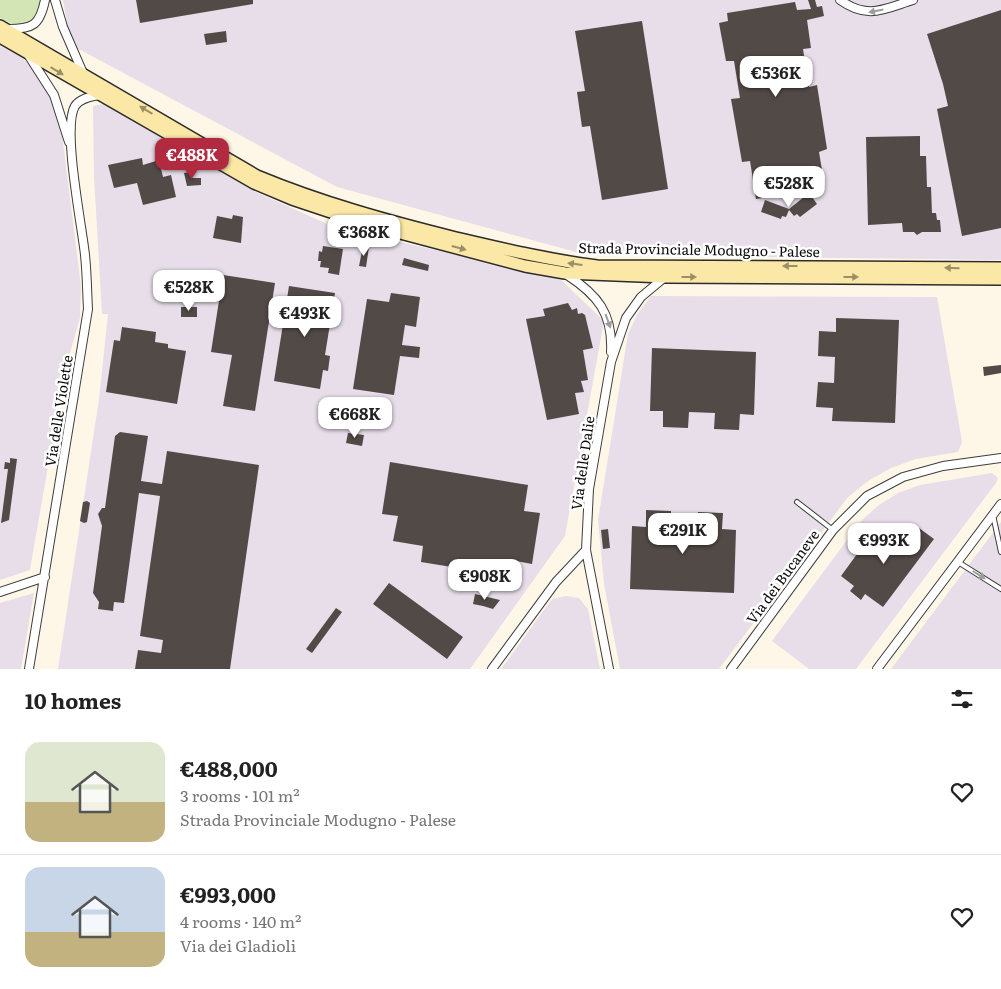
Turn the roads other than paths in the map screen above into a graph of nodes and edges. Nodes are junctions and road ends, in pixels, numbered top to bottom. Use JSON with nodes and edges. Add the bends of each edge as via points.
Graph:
{"nodes":[{"id":1,"x":45,"y":0,"type":"edge"},
{"id":2,"x":55,"y":0,"type":"edge"},
{"id":3,"x":840,"y":0,"type":"edge"},
{"id":4,"x":913,"y":0,"type":"edge"},
{"id":5,"x":2,"y":31,"type":"edge"},
{"id":6,"x":26,"y":52,"type":"junction"},
{"id":7,"x":82,"y":73,"type":"junction"},
{"id":8,"x":99,"y":95,"type":"junction"},
{"id":9,"x":72,"y":156,"type":"junction"},
{"id":10,"x":1001,"y":268,"type":"edge"},
{"id":11,"x":565,"y":273,"type":"junction"},
{"id":12,"x":665,"y":277,"type":"junction"},
{"id":13,"x":1001,"y":278,"type":"edge"},
{"id":14,"x":611,"y":362,"type":"junction"},
{"id":15,"x":1001,"y":458,"type":"edge"},
{"id":16,"x":797,"y":502,"type":"dead end"},
{"id":17,"x":1001,"y":504,"type":"edge"},
{"id":18,"x":993,"y":515,"type":"junction"},
{"id":19,"x":833,"y":530,"type":"junction"},
{"id":20,"x":586,"y":550,"type":"junction"},
{"id":21,"x":1001,"y":552,"type":"edge"},
{"id":22,"x":958,"y":562,"type":"junction"},
{"id":23,"x":45,"y":577,"type":"junction"},
{"id":24,"x":1001,"y":589,"type":"edge"},
{"id":25,"x":0,"y":592,"type":"edge"},
{"id":26,"x":28,"y":669,"type":"edge"},
{"id":27,"x":492,"y":669,"type":"edge"},
{"id":28,"x":609,"y":669,"type":"edge"},
{"id":29,"x":730,"y":669,"type":"edge"},
{"id":30,"x":877,"y":669,"type":"edge"}],
"edges":[{"from":1,"to":5,"type":"street","via":[[38,22],[26,29]]},
{"from":2,"to":7,"type":"street"},
{"from":4,"to":3,"type":"street","one_way":true,"via":[[870,13]]},
{"from":5,"to":6,"type":"main road","name":"Strada Provinciale Modugno - Palese"},
{"from":5,"to":7,"type":"main road","name":"Strada Provinciale Modugno - Palese"},
{"from":6,"to":8,"type":"main road","name":"Strada Provinciale Modugno - Palese","one_way":true},
{"from":6,"to":9,"type":"street","via":[[54,95]]},
{"from":10,"to":7,"type":"main road","name":"Strada Provinciale Modugno - Palese","one_way":true,"via":[[597,266],[538,258],[372,217],[295,192],[257,176]]},
{"from":8,"to":9,"type":"street","via":[[76,105],[71,118]]},
{"from":8,"to":11,"type":"main road","name":"Strada Provinciale Modugno - Palese","one_way":true,"via":[[254,183],[292,199],[388,230],[525,266]]},
{"from":9,"to":23,"type":"street","name":"Via delle Violette","via":[[86,258],[88,310]]},
{"from":11,"to":12,"type":"main road","name":"Strada Provinciale Modugno - Palese"},
{"from":11,"to":14,"type":"street","one_way":true,"via":[[590,292],[604,308],[612,331]]},
{"from":12,"to":13,"type":"main road","name":"Strada Provinciale Modugno - Palese","one_way":true},
{"from":12,"to":14,"type":"street","name":"Via delle Dalie","via":[[641,297],[626,318]]},
{"from":14,"to":20,"type":"street","name":"Via delle Dalie","via":[[589,489]]},
{"from":15,"to":19,"type":"street","name":"Via dei Bucaneve","via":[[943,466],[903,477],[867,496]]},
{"from":16,"to":19,"type":"lane"},
{"from":17,"to":18,"type":"street"},
{"from":18,"to":21,"type":"lane"},
{"from":18,"to":22,"type":"street"},
{"from":19,"to":29,"type":"street","name":"Via dei Bucaneve"},
{"from":20,"to":27,"type":"street","via":[[556,582]]},
{"from":20,"to":28,"type":"street","name":"Via delle Dalie"},
{"from":22,"to":24,"type":"lane","one_way":true},
{"from":22,"to":30,"type":"street"},
{"from":23,"to":25,"type":"street"},
{"from":23,"to":26,"type":"street","name":"Via delle Violette"}]}
